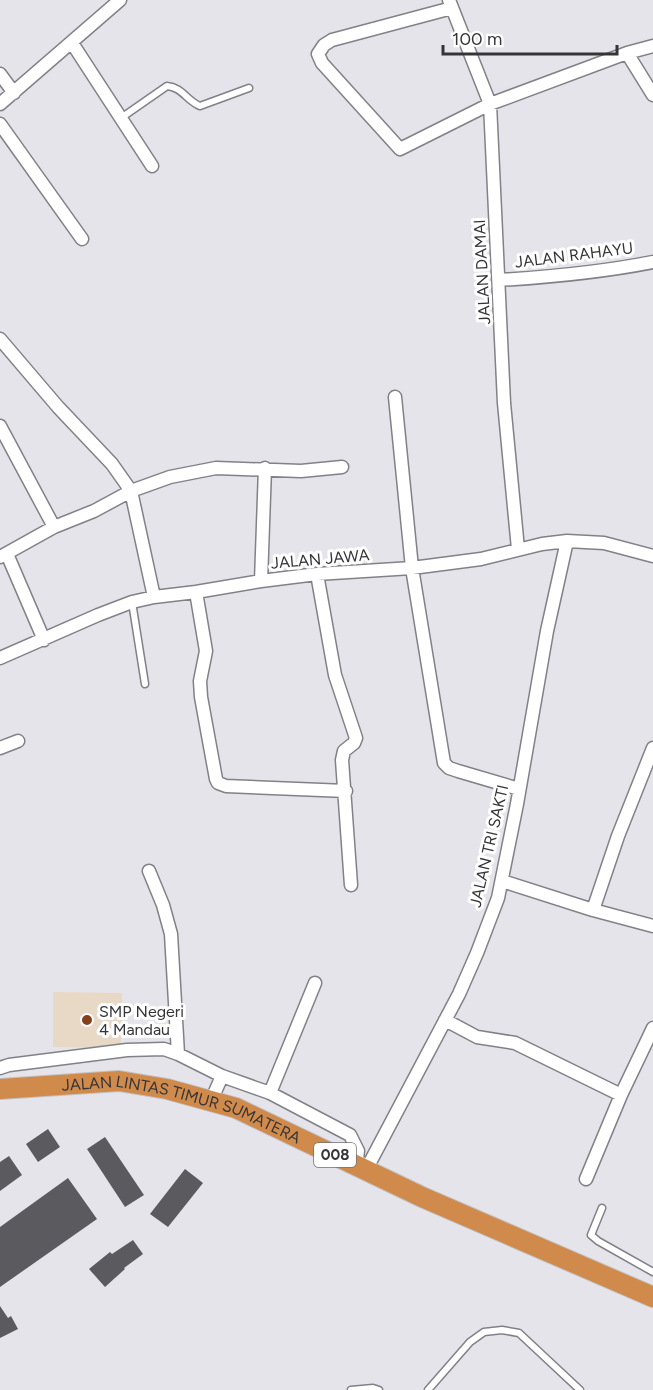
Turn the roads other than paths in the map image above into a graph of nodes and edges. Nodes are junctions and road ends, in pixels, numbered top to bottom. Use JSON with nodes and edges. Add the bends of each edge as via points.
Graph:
{"nodes":[{"id":1,"x":120,"y":0,"type":"edge"},
{"id":2,"x":450,"y":4,"type":"edge"},
{"id":3,"x":72,"y":44,"type":"junction"},
{"id":4,"x":653,"y":46,"type":"edge"},
{"id":5,"x":627,"y":53,"type":"junction"},
{"id":6,"x":0,"y":74,"type":"edge"},
{"id":7,"x":249,"y":88,"type":"dead end"},
{"id":8,"x":14,"y":93,"type":"junction"},
{"id":9,"x":653,"y":95,"type":"edge"},
{"id":10,"x":0,"y":104,"type":"edge"},
{"id":11,"x":490,"y":104,"type":"junction"},
{"id":12,"x":121,"y":118,"type":"junction"},
{"id":13,"x":0,"y":124,"type":"edge"},
{"id":14,"x":152,"y":166,"type":"dead end"},
{"id":15,"x":82,"y":239,"type":"dead end"},
{"id":16,"x":653,"y":262,"type":"edge"},
{"id":17,"x":499,"y":280,"type":"junction"},
{"id":18,"x":0,"y":339,"type":"edge"},
{"id":19,"x":395,"y":397,"type":"dead end"},
{"id":20,"x":0,"y":426,"type":"edge"},
{"id":21,"x":342,"y":467,"type":"dead end"},
{"id":22,"x":265,"y":468,"type":"junction"},
{"id":23,"x":131,"y":491,"type":"junction"},
{"id":24,"x":54,"y":526,"type":"junction"},
{"id":25,"x":567,"y":541,"type":"junction"},
{"id":26,"x":518,"y":549,"type":"junction"},
{"id":27,"x":3,"y":556,"type":"edge"},
{"id":28,"x":653,"y":556,"type":"edge"},
{"id":29,"x":412,"y":568,"type":"junction"},
{"id":30,"x":317,"y":574,"type":"junction"},
{"id":31,"x":261,"y":581,"type":"junction"},
{"id":32,"x":196,"y":592,"type":"junction"},
{"id":33,"x":154,"y":597,"type":"junction"},
{"id":34,"x":132,"y":602,"type":"junction"},
{"id":35,"x":44,"y":640,"type":"junction"},
{"id":36,"x":0,"y":658,"type":"edge"},
{"id":37,"x":145,"y":684,"type":"dead end"},
{"id":38,"x":18,"y":741,"type":"dead end"},
{"id":39,"x":0,"y":748,"type":"edge"},
{"id":40,"x":653,"y":748,"type":"edge"},
{"id":41,"x":519,"y":789,"type":"junction"},
{"id":42,"x":346,"y":791,"type":"junction"},
{"id":43,"x":149,"y":871,"type":"dead end"},
{"id":44,"x":502,"y":881,"type":"junction"},
{"id":45,"x":351,"y":885,"type":"dead end"},
{"id":46,"x":593,"y":910,"type":"junction"},
{"id":47,"x":653,"y":926,"type":"edge"},
{"id":48,"x":315,"y":983,"type":"dead end"},
{"id":49,"x":446,"y":1020,"type":"junction"},
{"id":50,"x":653,"y":1028,"type":"edge"},
{"id":51,"x":178,"y":1054,"type":"junction"},
{"id":52,"x":0,"y":1068,"type":"edge"},
{"id":53,"x":222,"y":1076,"type":"junction"},
{"id":54,"x":0,"y":1089,"type":"edge"},
{"id":55,"x":270,"y":1094,"type":"junction"},
{"id":56,"x":621,"y":1095,"type":"junction"},
{"id":57,"x":211,"y":1101,"type":"junction"},
{"id":58,"x":361,"y":1168,"type":"junction"},
{"id":59,"x":586,"y":1179,"type":"dead end"},
{"id":60,"x":602,"y":1208,"type":"dead end"},
{"id":61,"x":653,"y":1272,"type":"edge"},
{"id":62,"x":653,"y":1298,"type":"edge"},
{"id":63,"x":351,"y":1390,"type":"edge"},
{"id":64,"x":379,"y":1390,"type":"edge"},
{"id":65,"x":428,"y":1390,"type":"edge"},
{"id":66,"x":580,"y":1390,"type":"edge"}],
"edges":[{"from":1,"to":3,"type":"street"},
{"from":2,"to":11,"type":"street","name":"JALAN DAMAI"},
{"from":2,"to":11,"type":"street","via":[[332,40],[320,49],[318,58],[400,149]]},
{"from":3,"to":8,"type":"street"},
{"from":3,"to":12,"type":"street"},
{"from":4,"to":5,"type":"street"},
{"from":5,"to":9,"type":"street"},
{"from":5,"to":11,"type":"street"},
{"from":6,"to":8,"type":"street"},
{"from":7,"to":12,"type":"lane","via":[[200,106],[176,87],[167,86]]},
{"from":8,"to":10,"type":"street"},
{"from":11,"to":17,"type":"street","name":"JALAN DAMAI"},
{"from":12,"to":14,"type":"street"},
{"from":13,"to":15,"type":"street"},
{"from":16,"to":17,"type":"street","name":"JALAN RAHAYU","via":[[553,277]]},
{"from":17,"to":26,"type":"street","name":"JALAN DAMAI","via":[[505,413]]},
{"from":18,"to":23,"type":"street","via":[[112,464]]},
{"from":19,"to":29,"type":"street"},
{"from":20,"to":24,"type":"street"},
{"from":21,"to":22,"type":"street","via":[[301,471]]},
{"from":22,"to":23,"type":"street","via":[[216,468],[170,477]]},
{"from":22,"to":31,"type":"street"},
{"from":23,"to":24,"type":"street"},
{"from":23,"to":33,"type":"street"},
{"from":24,"to":27,"type":"street"},
{"from":25,"to":26,"type":"street","name":"JALAN JAWA"},
{"from":25,"to":28,"type":"street","name":"JALAN JAWA","via":[[603,543]]},
{"from":25,"to":41,"type":"street","name":"JALAN TRI SAKTI"},
{"from":26,"to":29,"type":"street","name":"JALAN JAWA","via":[[481,559]]},
{"from":27,"to":35,"type":"street"},
{"from":29,"to":30,"type":"street","name":"JALAN JAWA"},
{"from":29,"to":41,"type":"street","via":[[444,763],[449,768]]},
{"from":30,"to":31,"type":"street","name":"JALAN JAWA"},
{"from":30,"to":42,"type":"street","via":[[335,675],[356,738],[343,752]]},
{"from":31,"to":32,"type":"street","name":"JALAN JAWA"},
{"from":32,"to":33,"type":"street","name":"JALAN JAWA"},
{"from":32,"to":42,"type":"street","via":[[206,651],[201,697],[218,783]]},
{"from":33,"to":34,"type":"street","name":"JALAN JAWA"},
{"from":34,"to":35,"type":"street","name":"JALAN JAWA"},
{"from":34,"to":37,"type":"lane"},
{"from":35,"to":36,"type":"street","name":"JALAN JAWA"},
{"from":38,"to":39,"type":"street"},
{"from":40,"to":46,"type":"street"},
{"from":41,"to":44,"type":"street","name":"JALAN TRI SAKTI"},
{"from":42,"to":45,"type":"street"},
{"from":43,"to":51,"type":"street","via":[[171,934]]},
{"from":44,"to":46,"type":"street"},
{"from":44,"to":49,"type":"street","name":"JALAN TRI SAKTI","via":[[477,953]]},
{"from":46,"to":47,"type":"street"},
{"from":48,"to":55,"type":"street"},
{"from":49,"to":56,"type":"street","via":[[477,1036],[515,1043]]},
{"from":49,"to":58,"type":"street","name":"JALAN TRI SAKTI"},
{"from":50,"to":56,"type":"street"},
{"from":51,"to":52,"type":"street","via":[[164,1049],[127,1050]]},
{"from":51,"to":53,"type":"street"},
{"from":53,"to":55,"type":"street"},
{"from":53,"to":57,"type":"street"},
{"from":54,"to":57,"type":"highway","name":"JALAN LINTAS TIMUR SUMATERA","number":"008","via":[[119,1081]]},
{"from":55,"to":58,"type":"street","via":[[350,1135]]},
{"from":56,"to":59,"type":"street"},
{"from":57,"to":58,"type":"highway","name":"JALAN LINTAS TIMUR SUMATERA","number":"008","via":[[236,1108]]},
{"from":58,"to":62,"type":"highway","name":"JALAN LINTAS TIMUR SUMATERA","number":"008"},
{"from":60,"to":61,"type":"lane","via":[[591,1235]]},
{"from":63,"to":64,"type":"lane"},
{"from":65,"to":66,"type":"lane","via":[[470,1342],[484,1332],[502,1330],[519,1333]]}]}
